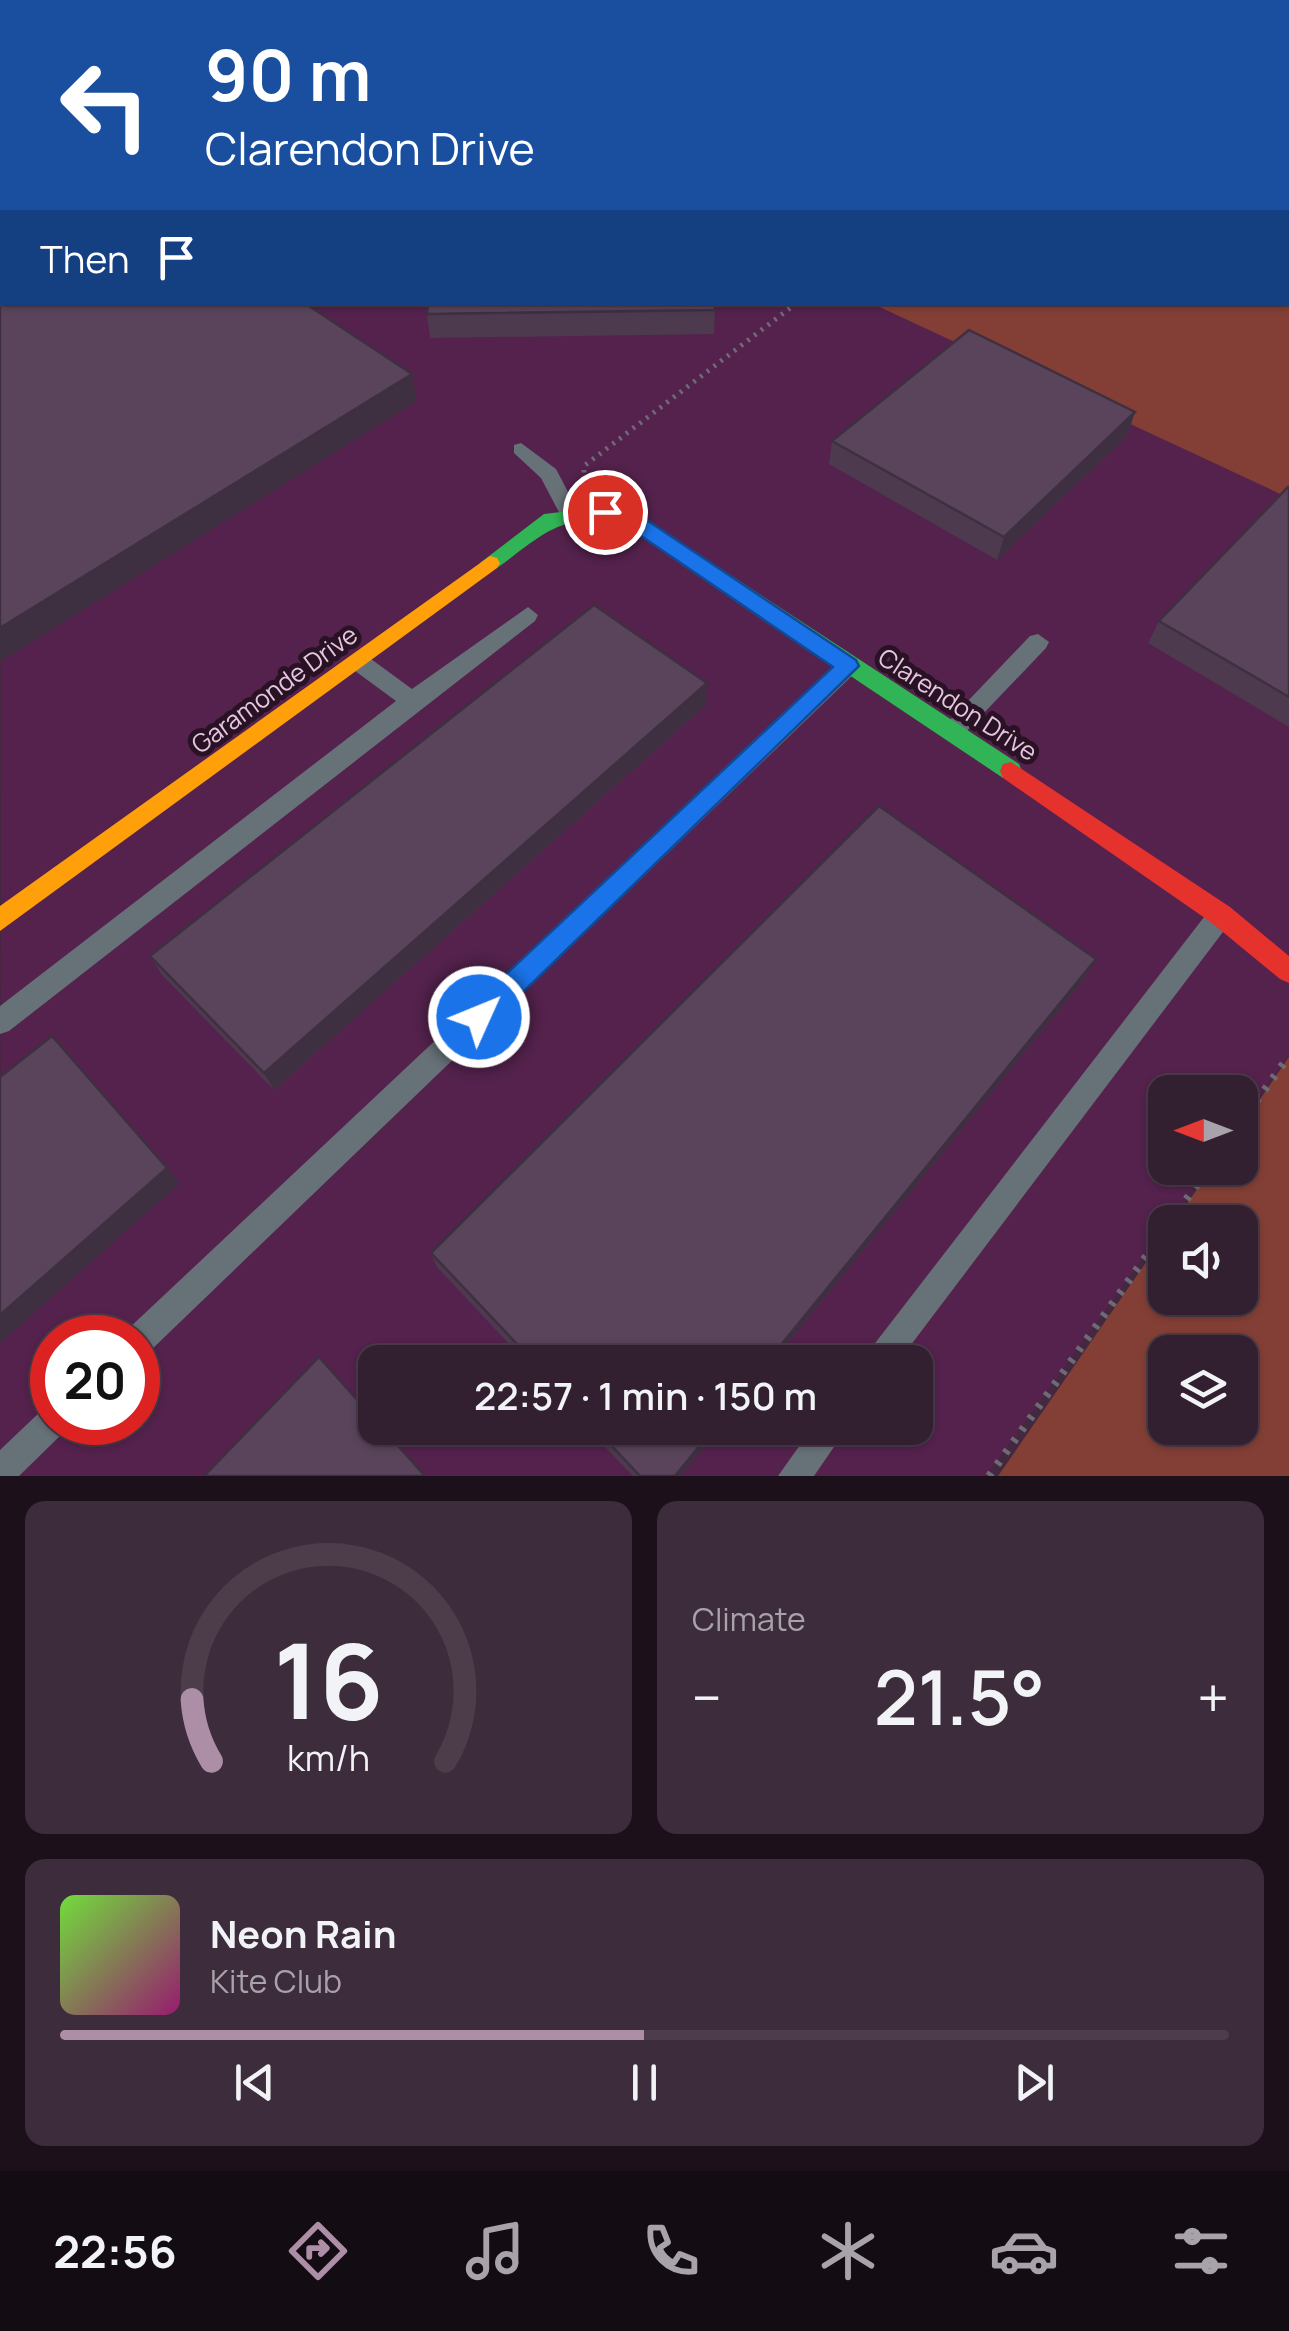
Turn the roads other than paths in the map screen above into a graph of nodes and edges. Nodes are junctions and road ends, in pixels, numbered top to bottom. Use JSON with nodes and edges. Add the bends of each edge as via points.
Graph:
{"nodes":[{"id":1,"x":521,"y":448,"type":"dead end"},
{"id":2,"x":576,"y":513,"type":"junction"},
{"id":3,"x":528,"y":615,"type":"dead end"},
{"id":4,"x":1038,"y":642,"type":"dead end"},
{"id":5,"x":359,"y":662,"type":"junction"},
{"id":6,"x":848,"y":666,"type":"junction"},
{"id":7,"x":412,"y":700,"type":"junction"},
{"id":8,"x":953,"y":731,"type":"junction"},
{"id":9,"x":1221,"y":916,"type":"junction"},
{"id":10,"x":0,"y":920,"type":"edge"},
{"id":11,"x":1289,"y":971,"type":"edge"},
{"id":12,"x":0,"y":1022,"type":"edge"},
{"id":13,"x":160,"y":1321,"type":"edge"},
{"id":14,"x":893,"y":1345,"type":"edge"},
{"id":15,"x":30,"y":1443,"type":"edge"},
{"id":16,"x":817,"y":1445,"type":"edge"},
{"id":17,"x":0,"y":1472,"type":"edge"},
{"id":18,"x":794,"y":1476,"type":"edge"}],
"edges":[{"from":1,"to":2,"type":"lane"},
{"from":2,"to":5,"type":"street","name":"Garamonde Drive","via":[[551,519]]},
{"from":2,"to":6,"type":"street","name":"Clarendon Drive","via":[[605,512],[638,524]]},
{"from":3,"to":7,"type":"lane"},
{"from":4,"to":8,"type":"lane"},
{"from":5,"to":7,"type":"lane"},
{"from":5,"to":10,"type":"street","name":"Garamonde Drive"},
{"from":6,"to":8,"type":"street","name":"Clarendon Drive"},
{"from":6,"to":13,"type":"lane"},
{"from":7,"to":12,"type":"lane"},
{"from":8,"to":9,"type":"street","name":"Clarendon Drive"},
{"from":9,"to":11,"type":"street","name":"Clarendon Drive"},
{"from":9,"to":14,"type":"lane"},
{"from":15,"to":17,"type":"lane"},
{"from":16,"to":18,"type":"lane"}]}
